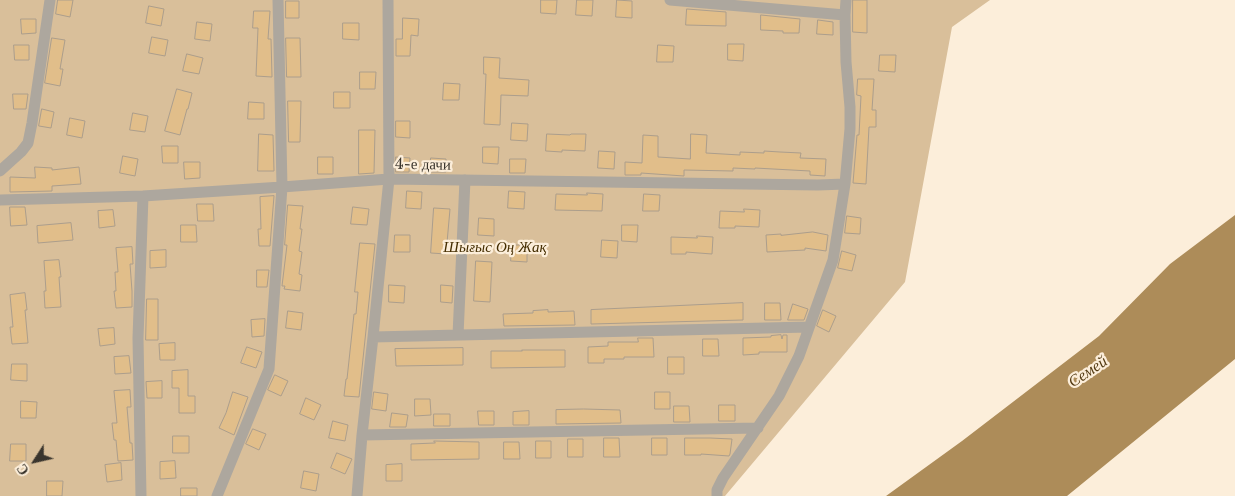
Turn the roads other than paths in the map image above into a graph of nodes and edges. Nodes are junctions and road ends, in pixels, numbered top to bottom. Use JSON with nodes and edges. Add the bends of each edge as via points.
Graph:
{"nodes":[{"id":1,"x":50,"y":0,"type":"edge"},
{"id":2,"x":278,"y":0,"type":"edge"},
{"id":3,"x":388,"y":0,"type":"edge"},
{"id":4,"x":670,"y":0,"type":"edge"},
{"id":5,"x":846,"y":0,"type":"edge"},
{"id":6,"x":845,"y":15,"type":"junction"},
{"id":7,"x":0,"y":170,"type":"edge"},
{"id":8,"x":388,"y":179,"type":"junction"},
{"id":9,"x":465,"y":180,"type":"junction"},
{"id":10,"x":845,"y":184,"type":"junction"},
{"id":11,"x":282,"y":187,"type":"junction"},
{"id":12,"x":143,"y":196,"type":"junction"},
{"id":13,"x":0,"y":200,"type":"edge"},
{"id":14,"x":809,"y":327,"type":"junction"},
{"id":15,"x":458,"y":335,"type":"junction"},
{"id":16,"x":373,"y":337,"type":"junction"},
{"id":17,"x":758,"y":428,"type":"junction"},
{"id":18,"x":362,"y":435,"type":"junction"},
{"id":19,"x":141,"y":496,"type":"edge"},
{"id":20,"x":217,"y":496,"type":"edge"},
{"id":21,"x":357,"y":496,"type":"edge"},
{"id":22,"x":717,"y":496,"type":"edge"}],
"edges":[{"from":1,"to":7,"type":"lane","via":[[28,143]]},
{"from":2,"to":11,"type":"lane"},
{"from":3,"to":8,"type":"lane"},
{"from":4,"to":6,"type":"lane"},
{"from":5,"to":6,"type":"lane"},
{"from":6,"to":10,"type":"lane","via":[[850,107]]},
{"from":8,"to":9,"type":"lane","name":"4-е дачи"},
{"from":8,"to":11,"type":"lane","name":"4-е дачи"},
{"from":8,"to":16,"type":"lane"},
{"from":9,"to":10,"type":"lane","name":"4-е дачи"},
{"from":9,"to":15,"type":"lane"},
{"from":10,"to":14,"type":"lane","via":[[833,260]]},
{"from":11,"to":12,"type":"lane","name":"4-е дачи"},
{"from":11,"to":20,"type":"lane","via":[[269,369]]},
{"from":12,"to":13,"type":"lane","name":"4-е дачи"},
{"from":12,"to":19,"type":"lane","via":[[138,338]]},
{"from":14,"to":15,"type":"lane"},
{"from":14,"to":17,"type":"lane","via":[[795,364]]},
{"from":15,"to":16,"type":"lane"},
{"from":16,"to":18,"type":"lane"},
{"from":17,"to":18,"type":"lane"},
{"from":17,"to":22,"type":"lane","via":[[723,478]]},
{"from":18,"to":21,"type":"lane"}]}
